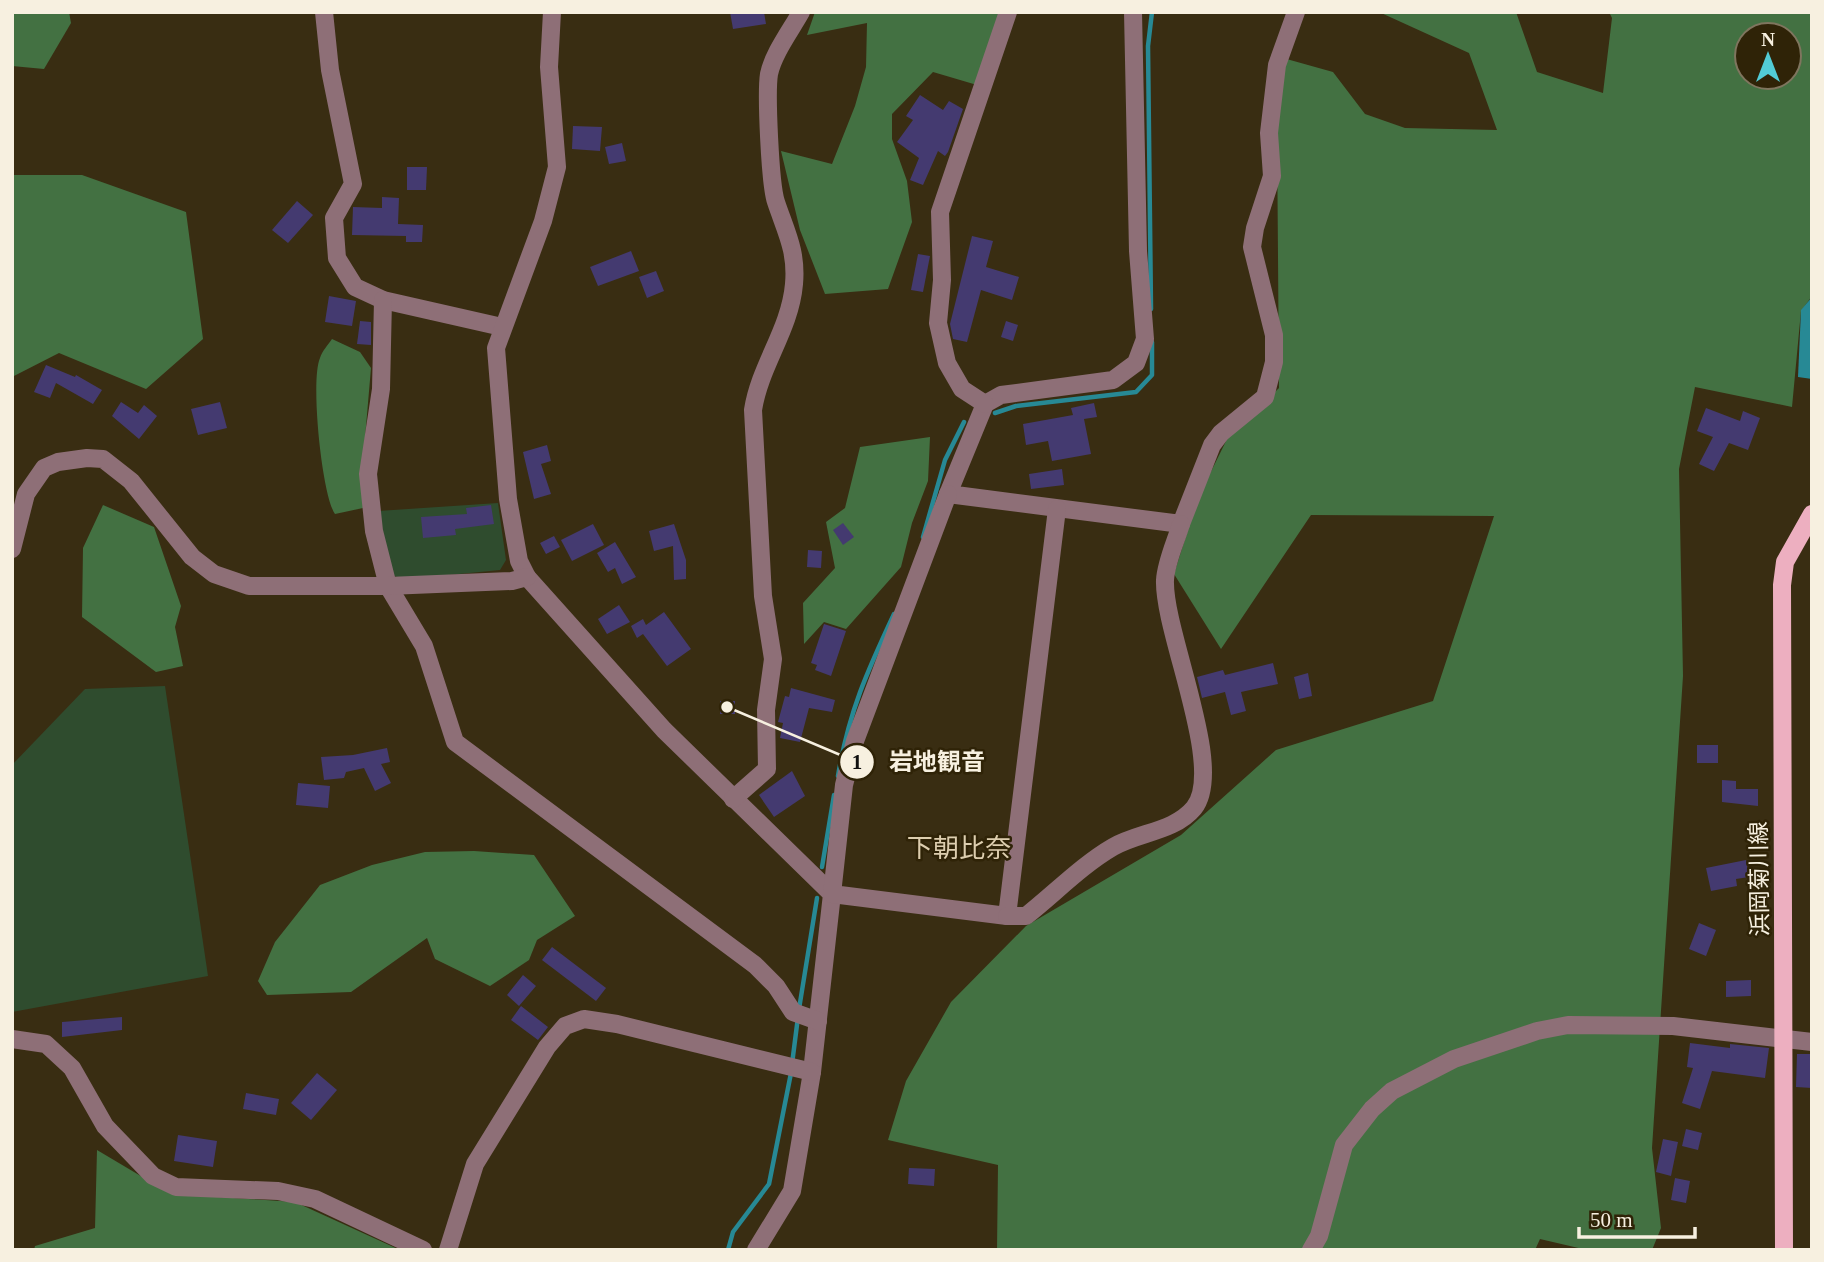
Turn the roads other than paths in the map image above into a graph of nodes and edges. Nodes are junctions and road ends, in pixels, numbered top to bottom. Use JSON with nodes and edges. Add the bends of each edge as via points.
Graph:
{"nodes":[{"id":1,"x":324,"y":12,"type":"edge"},
{"id":2,"x":551,"y":12,"type":"edge"},
{"id":3,"x":801,"y":12,"type":"edge"},
{"id":4,"x":1008,"y":12,"type":"edge"},
{"id":5,"x":1133,"y":12,"type":"edge"},
{"id":6,"x":1296,"y":12,"type":"edge"},
{"id":7,"x":383,"y":300,"type":"junction"},
{"id":8,"x":502,"y":327,"type":"junction"},
{"id":9,"x":985,"y":404,"type":"junction"},
{"id":10,"x":948,"y":494,"type":"junction"},
{"id":11,"x":1057,"y":509,"type":"junction"},
{"id":12,"x":1812,"y":514,"type":"edge"},
{"id":13,"x":1181,"y":524,"type":"junction"},
{"id":14,"x":12,"y":549,"type":"edge"},
{"id":15,"x":527,"y":577,"type":"junction"},
{"id":16,"x":388,"y":586,"type":"junction"},
{"id":17,"x":733,"y":799,"type":"junction"},
{"id":18,"x":832,"y":894,"type":"junction"},
{"id":19,"x":1007,"y":916,"type":"junction"},
{"id":20,"x":807,"y":1017,"type":"junction"},
{"id":21,"x":12,"y":1040,"type":"edge"},
{"id":22,"x":1783,"y":1040,"type":"junction"},
{"id":23,"x":1812,"y":1042,"type":"edge"},
{"id":24,"x":800,"y":1069,"type":"junction"},
{"id":25,"x":423,"y":1250,"type":"edge"},
{"id":26,"x":448,"y":1250,"type":"edge"},
{"id":27,"x":756,"y":1250,"type":"edge"},
{"id":28,"x":1311,"y":1250,"type":"edge"},
{"id":29,"x":1784,"y":1250,"type":"edge"}],
"edges":[{"from":1,"to":7,"type":"street","via":[[330,70],[353,184],[334,218],[337,258],[355,287]]},
{"from":2,"to":8,"type":"street","via":[[549,67],[557,167],[543,221]]},
{"from":3,"to":17,"type":"street","via":[[769,73],[774,189],[790,236],[794,286],[781,337],[757,382],[753,410],[763,596],[774,659],[766,710],[767,769]]},
{"from":4,"to":9,"type":"street","via":[[940,212],[938,323],[947,363],[962,389]]},
{"from":5,"to":9,"type":"street","via":[[1138,251],[1146,339],[1136,363],[1114,380],[1001,395]]},
{"from":6,"to":13,"type":"street","via":[[1277,65],[1269,133],[1272,176],[1252,247],[1274,335],[1274,362],[1265,397],[1212,445]]},
{"from":7,"to":8,"type":"street"},
{"from":7,"to":16,"type":"street","via":[[381,389],[368,474],[374,531]]},
{"from":8,"to":15,"type":"street","via":[[496,348],[508,499],[519,561]]},
{"from":9,"to":10,"type":"street"},
{"from":10,"to":11,"type":"street"},
{"from":10,"to":18,"type":"street","via":[[855,741],[844,785]]},
{"from":11,"to":13,"type":"street"},
{"from":11,"to":19,"type":"street"},
{"from":12,"to":22,"type":"main road","name":"浜岡菊川線","via":[[1785,562],[1782,585]]},
{"from":13,"to":19,"type":"street","via":[[1165,579],[1192,701],[1203,791],[1194,808],[1177,823],[1114,846],[1026,916]]},
{"from":14,"to":16,"type":"street","via":[[26,494],[44,468],[58,462],[103,459],[131,481],[192,558],[214,574],[249,586]]},
{"from":15,"to":16,"type":"street"},
{"from":15,"to":17,"type":"street","via":[[664,730]]},
{"from":16,"to":20,"type":"street","via":[[424,646],[456,742],[755,965]]},
{"from":17,"to":18,"type":"street"},
{"from":18,"to":19,"type":"street"},
{"from":18,"to":20,"type":"street"},
{"from":20,"to":24,"type":"street"},
{"from":21,"to":25,"type":"street","via":[[46,1044],[72,1068],[105,1126],[153,1176],[176,1187],[278,1191],[315,1199]]},
{"from":22,"to":23,"type":"street"},
{"from":22,"to":28,"type":"street","via":[[1673,1026],[1568,1024],[1454,1059],[1392,1091],[1344,1145]]},
{"from":22,"to":29,"type":"main road","name":"浜岡菊川線"},
{"from":24,"to":26,"type":"street","via":[[617,1024],[584,1019],[565,1026],[547,1047],[475,1164]]},
{"from":24,"to":27,"type":"street","via":[[792,1191]]}]}
